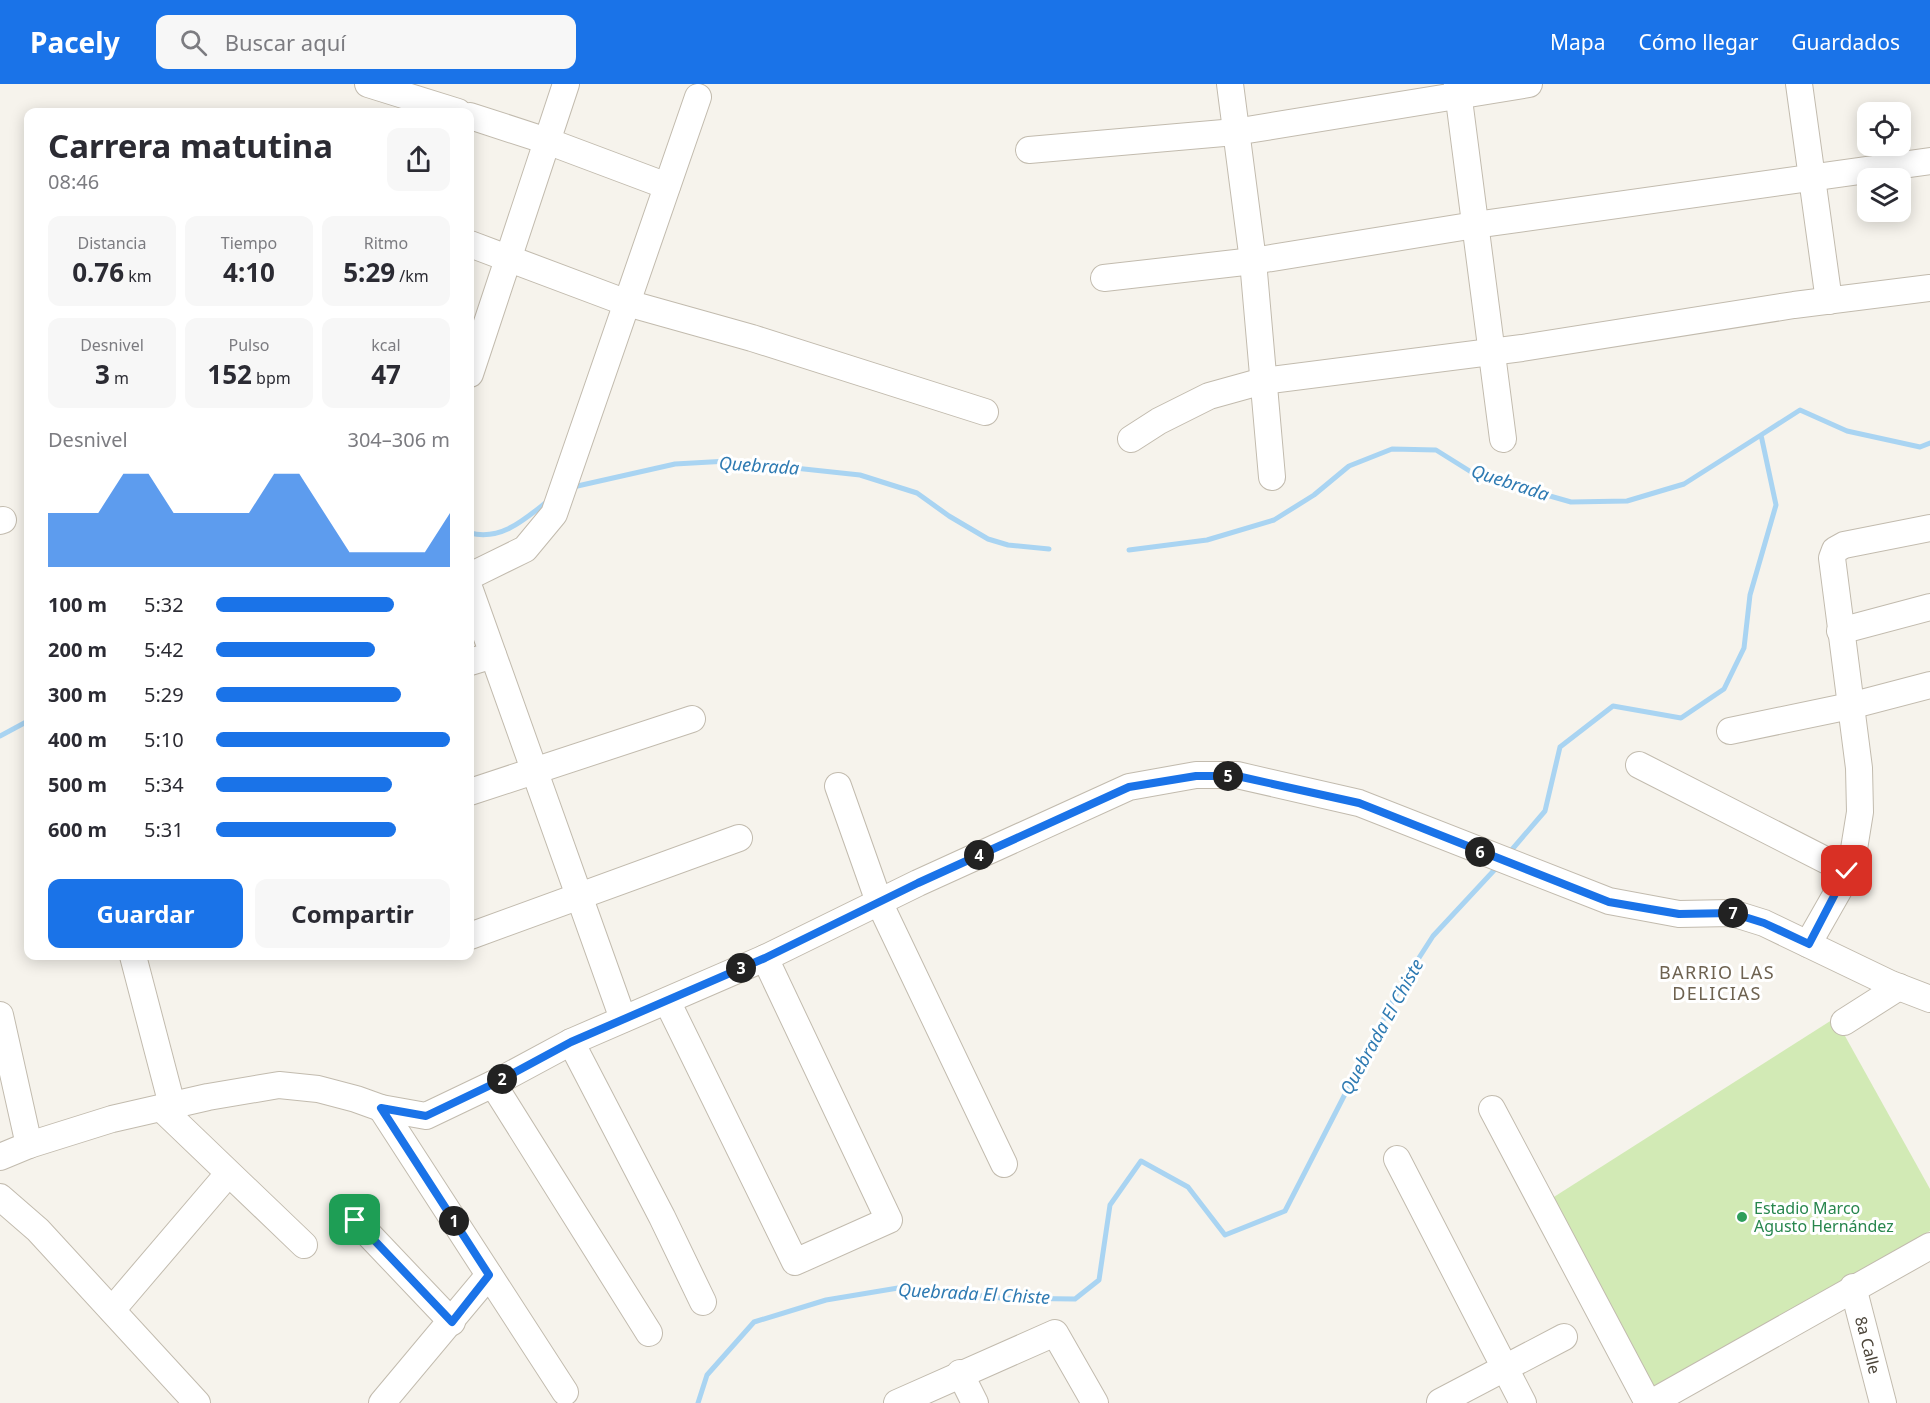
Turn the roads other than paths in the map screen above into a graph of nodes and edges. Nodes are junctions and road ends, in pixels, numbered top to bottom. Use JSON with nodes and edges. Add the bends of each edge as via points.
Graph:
{"nodes":[{"id":1,"x":368,"y":84,"type":"edge"},
{"id":2,"x":566,"y":84,"type":"edge"},
{"id":3,"x":1230,"y":84,"type":"edge"},
{"id":4,"x":1529,"y":84,"type":"edge"},
{"id":5,"x":1799,"y":84,"type":"edge"},
{"id":6,"x":1458,"y":89,"type":"edge"},
{"id":7,"x":698,"y":97,"type":"dead end"},
{"id":8,"x":445,"y":108,"type":"edge"},
{"id":9,"x":474,"y":117,"type":"edge"},
{"id":10,"x":1236,"y":132,"type":"junction"},
{"id":11,"x":547,"y":141,"type":"junction"},
{"id":12,"x":1029,"y":150,"type":"dead end"},
{"id":13,"x":1930,"y":161,"type":"edge"},
{"id":14,"x":1812,"y":180,"type":"junction"},
{"id":15,"x":667,"y":186,"type":"junction"},
{"id":16,"x":1474,"y":225,"type":"junction"},
{"id":17,"x":474,"y":245,"type":"edge"},
{"id":18,"x":508,"y":257,"type":"junction"},
{"id":19,"x":1253,"y":261,"type":"junction"},
{"id":20,"x":1104,"y":278,"type":"dead end"},
{"id":21,"x":1930,"y":288,"type":"edge"},
{"id":22,"x":1829,"y":301,"type":"junction"},
{"id":23,"x":627,"y":303,"type":"junction"},
{"id":24,"x":1491,"y":352,"type":"junction"},
{"id":25,"x":474,"y":362,"type":"edge"},
{"id":26,"x":1263,"y":381,"type":"junction"},
{"id":27,"x":985,"y":411,"type":"dead end"},
{"id":28,"x":1131,"y":439,"type":"dead end"},
{"id":29,"x":1503,"y":439,"type":"dead end"},
{"id":30,"x":1272,"y":477,"type":"dead end"},
{"id":31,"x":1930,"y":528,"type":"edge"},
{"id":32,"x":474,"y":574,"type":"edge"},
{"id":33,"x":1930,"y":606,"type":"edge"},
{"id":34,"x":474,"y":615,"type":"edge"},
{"id":35,"x":1840,"y":631,"type":"junction"},
{"id":36,"x":481,"y":658,"type":"edge"},
{"id":37,"x":1930,"y":685,"type":"edge"},
{"id":38,"x":1850,"y":706,"type":"junction"},
{"id":39,"x":692,"y":719,"type":"dead end"},
{"id":40,"x":1730,"y":731,"type":"dead end"},
{"id":41,"x":1639,"y":765,"type":"dead end"},
{"id":42,"x":534,"y":771,"type":"junction"},
{"id":43,"x":838,"y":786,"type":"dead end"},
{"id":44,"x":474,"y":791,"type":"edge"},
{"id":45,"x":738,"y":838,"type":"dead end"},
{"id":46,"x":1847,"y":871,"type":"junction"},
{"id":47,"x":579,"y":896,"type":"junction"},
{"id":48,"x":879,"y":902,"type":"junction"},
{"id":49,"x":474,"y":935,"type":"edge"},
{"id":50,"x":1809,"y":944,"type":"junction"},
{"id":51,"x":765,"y":958,"type":"junction"},
{"id":52,"x":134,"y":960,"type":"edge"},
{"id":53,"x":1899,"y":987,"type":"junction"},
{"id":54,"x":1930,"y":999,"type":"edge"},
{"id":55,"x":667,"y":1001,"type":"junction"},
{"id":56,"x":0,"y":1015,"type":"edge"},
{"id":57,"x":623,"y":1018,"type":"junction"},
{"id":58,"x":1844,"y":1022,"type":"dead end"},
{"id":59,"x":571,"y":1042,"type":"junction"},
{"id":60,"x":493,"y":1084,"type":"junction"},
{"id":61,"x":166,"y":1107,"type":"junction"},
{"id":62,"x":381,"y":1108,"type":"junction"},
{"id":63,"x":1492,"y":1110,"type":"dead end"},
{"id":64,"x":29,"y":1145,"type":"junction"},
{"id":65,"x":0,"y":1157,"type":"edge"},
{"id":66,"x":1397,"y":1159,"type":"dead end"},
{"id":67,"x":1004,"y":1164,"type":"dead end"},
{"id":68,"x":228,"y":1174,"type":"junction"},
{"id":69,"x":0,"y":1197,"type":"edge"},
{"id":70,"x":355,"y":1220,"type":"dead end"},
{"id":71,"x":304,"y":1245,"type":"dead end"},
{"id":72,"x":1930,"y":1246,"type":"edge"},
{"id":73,"x":489,"y":1275,"type":"junction"},
{"id":74,"x":1852,"y":1287,"type":"junction"},
{"id":75,"x":703,"y":1302,"type":"dead end"},
{"id":76,"x":112,"y":1310,"type":"junction"},
{"id":77,"x":452,"y":1322,"type":"junction"},
{"id":78,"x":649,"y":1333,"type":"dead end"},
{"id":79,"x":1564,"y":1337,"type":"dead end"},
{"id":80,"x":1504,"y":1368,"type":"junction"},
{"id":81,"x":960,"y":1373,"type":"junction"},
{"id":82,"x":565,"y":1392,"type":"dead end"},
{"id":83,"x":1440,"y":1402,"type":"edge"},
{"id":84,"x":198,"y":1403,"type":"edge"},
{"id":85,"x":382,"y":1403,"type":"edge"},
{"id":86,"x":897,"y":1403,"type":"edge"},
{"id":87,"x":975,"y":1403,"type":"edge"},
{"id":88,"x":1095,"y":1403,"type":"edge"},
{"id":89,"x":1523,"y":1403,"type":"edge"},
{"id":90,"x":1649,"y":1403,"type":"edge"},
{"id":91,"x":1883,"y":1403,"type":"edge"}],
"edges":[{"from":1,"to":8,"type":"street"},
{"from":2,"to":11,"type":"street"},
{"from":3,"to":10,"type":"street"},
{"from":4,"to":6,"type":"street"},
{"from":5,"to":14,"type":"street"},
{"from":6,"to":10,"type":"street"},
{"from":6,"to":16,"type":"street"},
{"from":7,"to":15,"type":"street"},
{"from":9,"to":11,"type":"street"},
{"from":10,"to":12,"type":"street"},
{"from":10,"to":19,"type":"street"},
{"from":11,"to":15,"type":"street"},
{"from":11,"to":18,"type":"street"},
{"from":13,"to":14,"type":"street"},
{"from":14,"to":16,"type":"street"},
{"from":14,"to":22,"type":"street"},
{"from":15,"to":23,"type":"street"},
{"from":16,"to":19,"type":"street"},
{"from":16,"to":24,"type":"street"},
{"from":17,"to":18,"type":"street"},
{"from":18,"to":23,"type":"street"},
{"from":18,"to":25,"type":"street"},
{"from":19,"to":20,"type":"street"},
{"from":19,"to":26,"type":"street"},
{"from":21,"to":22,"type":"street"},
{"from":22,"to":24,"type":"street"},
{"from":23,"to":27,"type":"street"},
{"from":23,"to":32,"type":"street","via":[[554,514],[525,549]]},
{"from":24,"to":26,"type":"street"},
{"from":24,"to":29,"type":"street"},
{"from":26,"to":28,"type":"street","via":[[1209,396]]},
{"from":26,"to":30,"type":"street"},
{"from":31,"to":35,"type":"street","via":[[1835,550],[1833,575]]},
{"from":33,"to":35,"type":"street"},
{"from":34,"to":36,"type":"street"},
{"from":35,"to":38,"type":"street"},
{"from":36,"to":42,"type":"street"},
{"from":37,"to":38,"type":"street"},
{"from":38,"to":40,"type":"street"},
{"from":38,"to":46,"type":"street","via":[[1860,812]]},
{"from":39,"to":42,"type":"street"},
{"from":41,"to":46,"type":"street"},
{"from":42,"to":44,"type":"street"},
{"from":42,"to":47,"type":"street"},
{"from":43,"to":48,"type":"street"},
{"from":45,"to":47,"type":"street"},
{"from":46,"to":50,"type":"street"},
{"from":47,"to":49,"type":"street"},
{"from":47,"to":57,"type":"street"},
{"from":48,"to":50,"type":"street","via":[[1129,787],[1196,776],[1237,776],[1359,803],[1609,902],[1679,914],[1732,913]]},
{"from":48,"to":51,"type":"street"},
{"from":48,"to":67,"type":"street"},
{"from":50,"to":53,"type":"street"},
{"from":51,"to":55,"type":"street"},
{"from":51,"to":55,"type":"street","via":[[889,1220],[795,1262]]},
{"from":52,"to":61,"type":"street"},
{"from":53,"to":54,"type":"street"},
{"from":53,"to":58,"type":"street"},
{"from":55,"to":57,"type":"street"},
{"from":56,"to":64,"type":"street"},
{"from":57,"to":59,"type":"street"},
{"from":59,"to":60,"type":"street"},
{"from":59,"to":75,"type":"street"},
{"from":60,"to":62,"type":"street","via":[[426,1116]]},
{"from":60,"to":78,"type":"street"},
{"from":61,"to":62,"type":"street","via":[[279,1085],[318,1089]]},
{"from":61,"to":64,"type":"street"},
{"from":61,"to":68,"type":"street"},
{"from":62,"to":73,"type":"street"},
{"from":63,"to":90,"type":"street"},
{"from":64,"to":65,"type":"street"},
{"from":66,"to":80,"type":"street"},
{"from":68,"to":71,"type":"street"},
{"from":68,"to":76,"type":"street"},
{"from":69,"to":76,"type":"street","via":[[38,1230]]},
{"from":70,"to":77,"type":"street"},
{"from":72,"to":74,"type":"street"},
{"from":73,"to":77,"type":"street"},
{"from":73,"to":82,"type":"street"},
{"from":74,"to":90,"type":"street"},
{"from":74,"to":91,"type":"street","name":"8a Calle"},
{"from":76,"to":84,"type":"street"},
{"from":77,"to":85,"type":"street"},
{"from":79,"to":80,"type":"street"},
{"from":80,"to":83,"type":"street"},
{"from":80,"to":89,"type":"street"},
{"from":81,"to":86,"type":"street"},
{"from":81,"to":87,"type":"street"},
{"from":81,"to":88,"type":"street","via":[[1055,1333]]}]}
